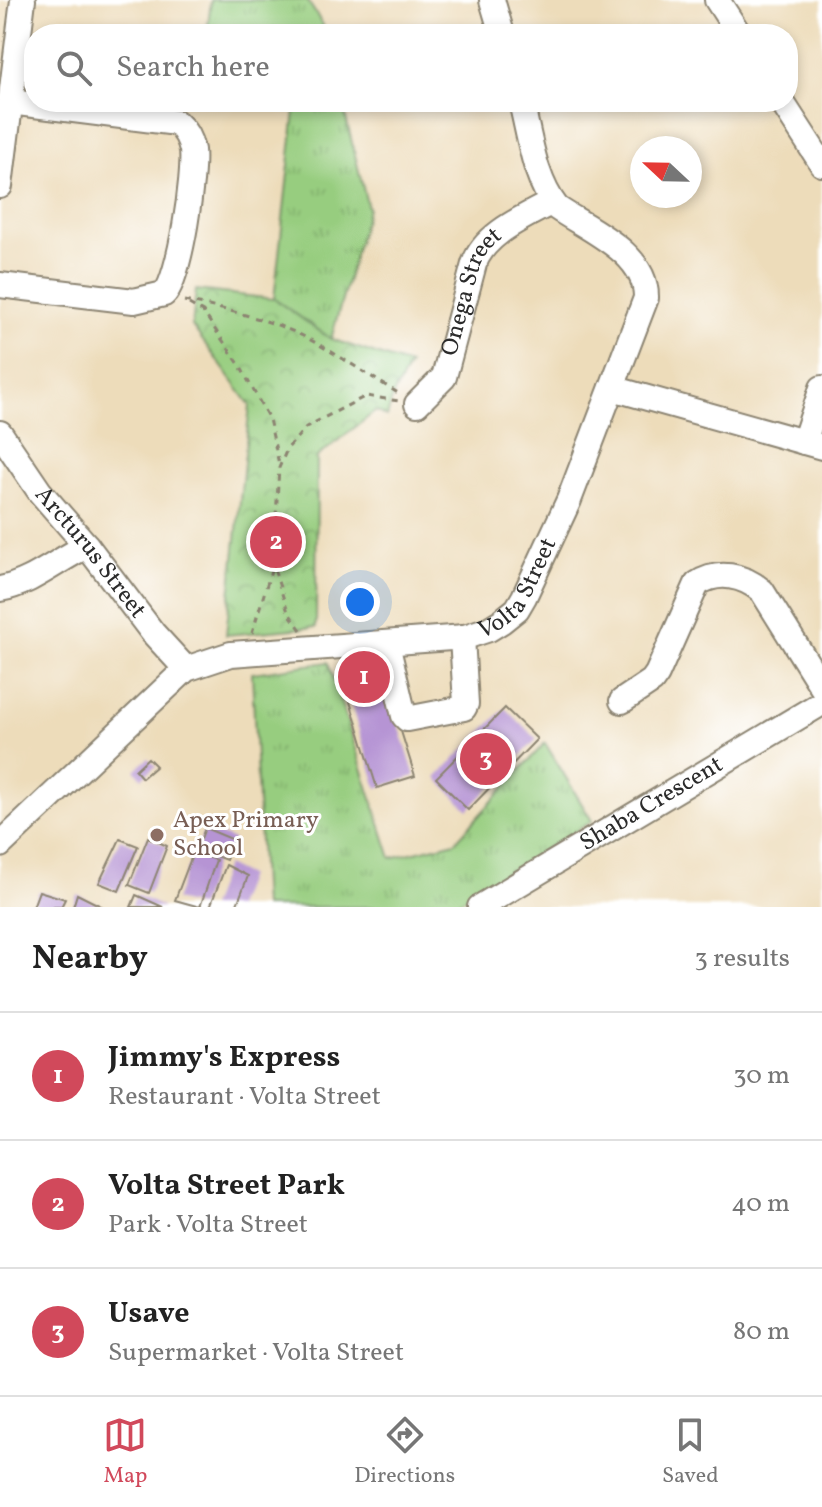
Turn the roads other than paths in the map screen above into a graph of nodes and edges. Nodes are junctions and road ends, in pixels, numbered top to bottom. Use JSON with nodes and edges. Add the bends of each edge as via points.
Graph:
{"nodes":[{"id":1,"x":23,"y":0,"type":"edge"},
{"id":2,"x":492,"y":0,"type":"edge"},
{"id":3,"x":717,"y":0,"type":"edge"},
{"id":4,"x":499,"y":24,"type":"edge"},
{"id":5,"x":733,"y":24,"type":"edge"},
{"id":6,"x":10,"y":102,"type":"junction"},
{"id":7,"x":24,"y":104,"type":"edge"},
{"id":8,"x":90,"y":112,"type":"edge"},
{"id":9,"x":524,"y":112,"type":"edge"},
{"id":10,"x":788,"y":112,"type":"edge"},
{"id":11,"x":822,"y":164,"type":"edge"},
{"id":12,"x":1,"y":174,"type":"edge"},
{"id":13,"x":552,"y":202,"type":"junction"},
{"id":14,"x":0,"y":285,"type":"edge"},
{"id":15,"x":612,"y":388,"type":"junction"},
{"id":16,"x":822,"y":388,"type":"edge"},
{"id":17,"x":417,"y":404,"type":"road end"},
{"id":18,"x":0,"y":433,"type":"edge"},
{"id":19,"x":813,"y":444,"type":"edge"},
{"id":20,"x":87,"y":546,"type":"junction"},
{"id":21,"x":0,"y":589,"type":"edge"},
{"id":22,"x":462,"y":637,"type":"junction"},
{"id":23,"x":387,"y":644,"type":"junction"},
{"id":24,"x":186,"y":669,"type":"junction"},
{"id":25,"x":822,"y":687,"type":"edge"},
{"id":26,"x":622,"y":701,"type":"dead end"},
{"id":27,"x":822,"y":703,"type":"edge"},
{"id":28,"x":0,"y":845,"type":"edge"},
{"id":29,"x":480,"y":907,"type":"edge"}],
"edges":[{"from":1,"to":6,"type":"street"},
{"from":2,"to":4,"type":"street"},
{"from":3,"to":5,"type":"street"},
{"from":6,"to":7,"type":"street"},
{"from":6,"to":12,"type":"street"},
{"from":8,"to":14,"type":"street","via":[[177,123],[183,129],[192,150],[192,180],[174,297],[134,301]]},
{"from":9,"to":13,"type":"street"},
{"from":10,"to":11,"type":"street"},
{"from":13,"to":15,"type":"street","name":"Volta Street","via":[[628,257],[644,276],[646,298]]},
{"from":13,"to":17,"type":"street","name":"Onega Street","via":[[482,247],[444,377]]},
{"from":15,"to":19,"type":"street"},
{"from":15,"to":22,"type":"street","name":"Volta Street","via":[[569,500],[517,609],[489,629]]},
{"from":16,"to":19,"type":"street"},
{"from":18,"to":20,"type":"street","name":"Arcturus Street","via":[[40,492]]},
{"from":20,"to":21,"type":"street","via":[[27,582]]},
{"from":20,"to":24,"type":"street","name":"Arcturus Street"},
{"from":22,"to":23,"type":"street","name":"Volta Street"},
{"from":22,"to":23,"type":"street","via":[[464,708],[407,719]]},
{"from":23,"to":24,"type":"street","name":"Volta Street","via":[[231,654]]},
{"from":24,"to":28,"type":"street","name":"Volta Street"},
{"from":25,"to":26,"type":"street","via":[[762,591],[749,581],[711,575],[697,584],[652,681]]},
{"from":27,"to":29,"type":"street","name":"Shaba Crescent"}]}
